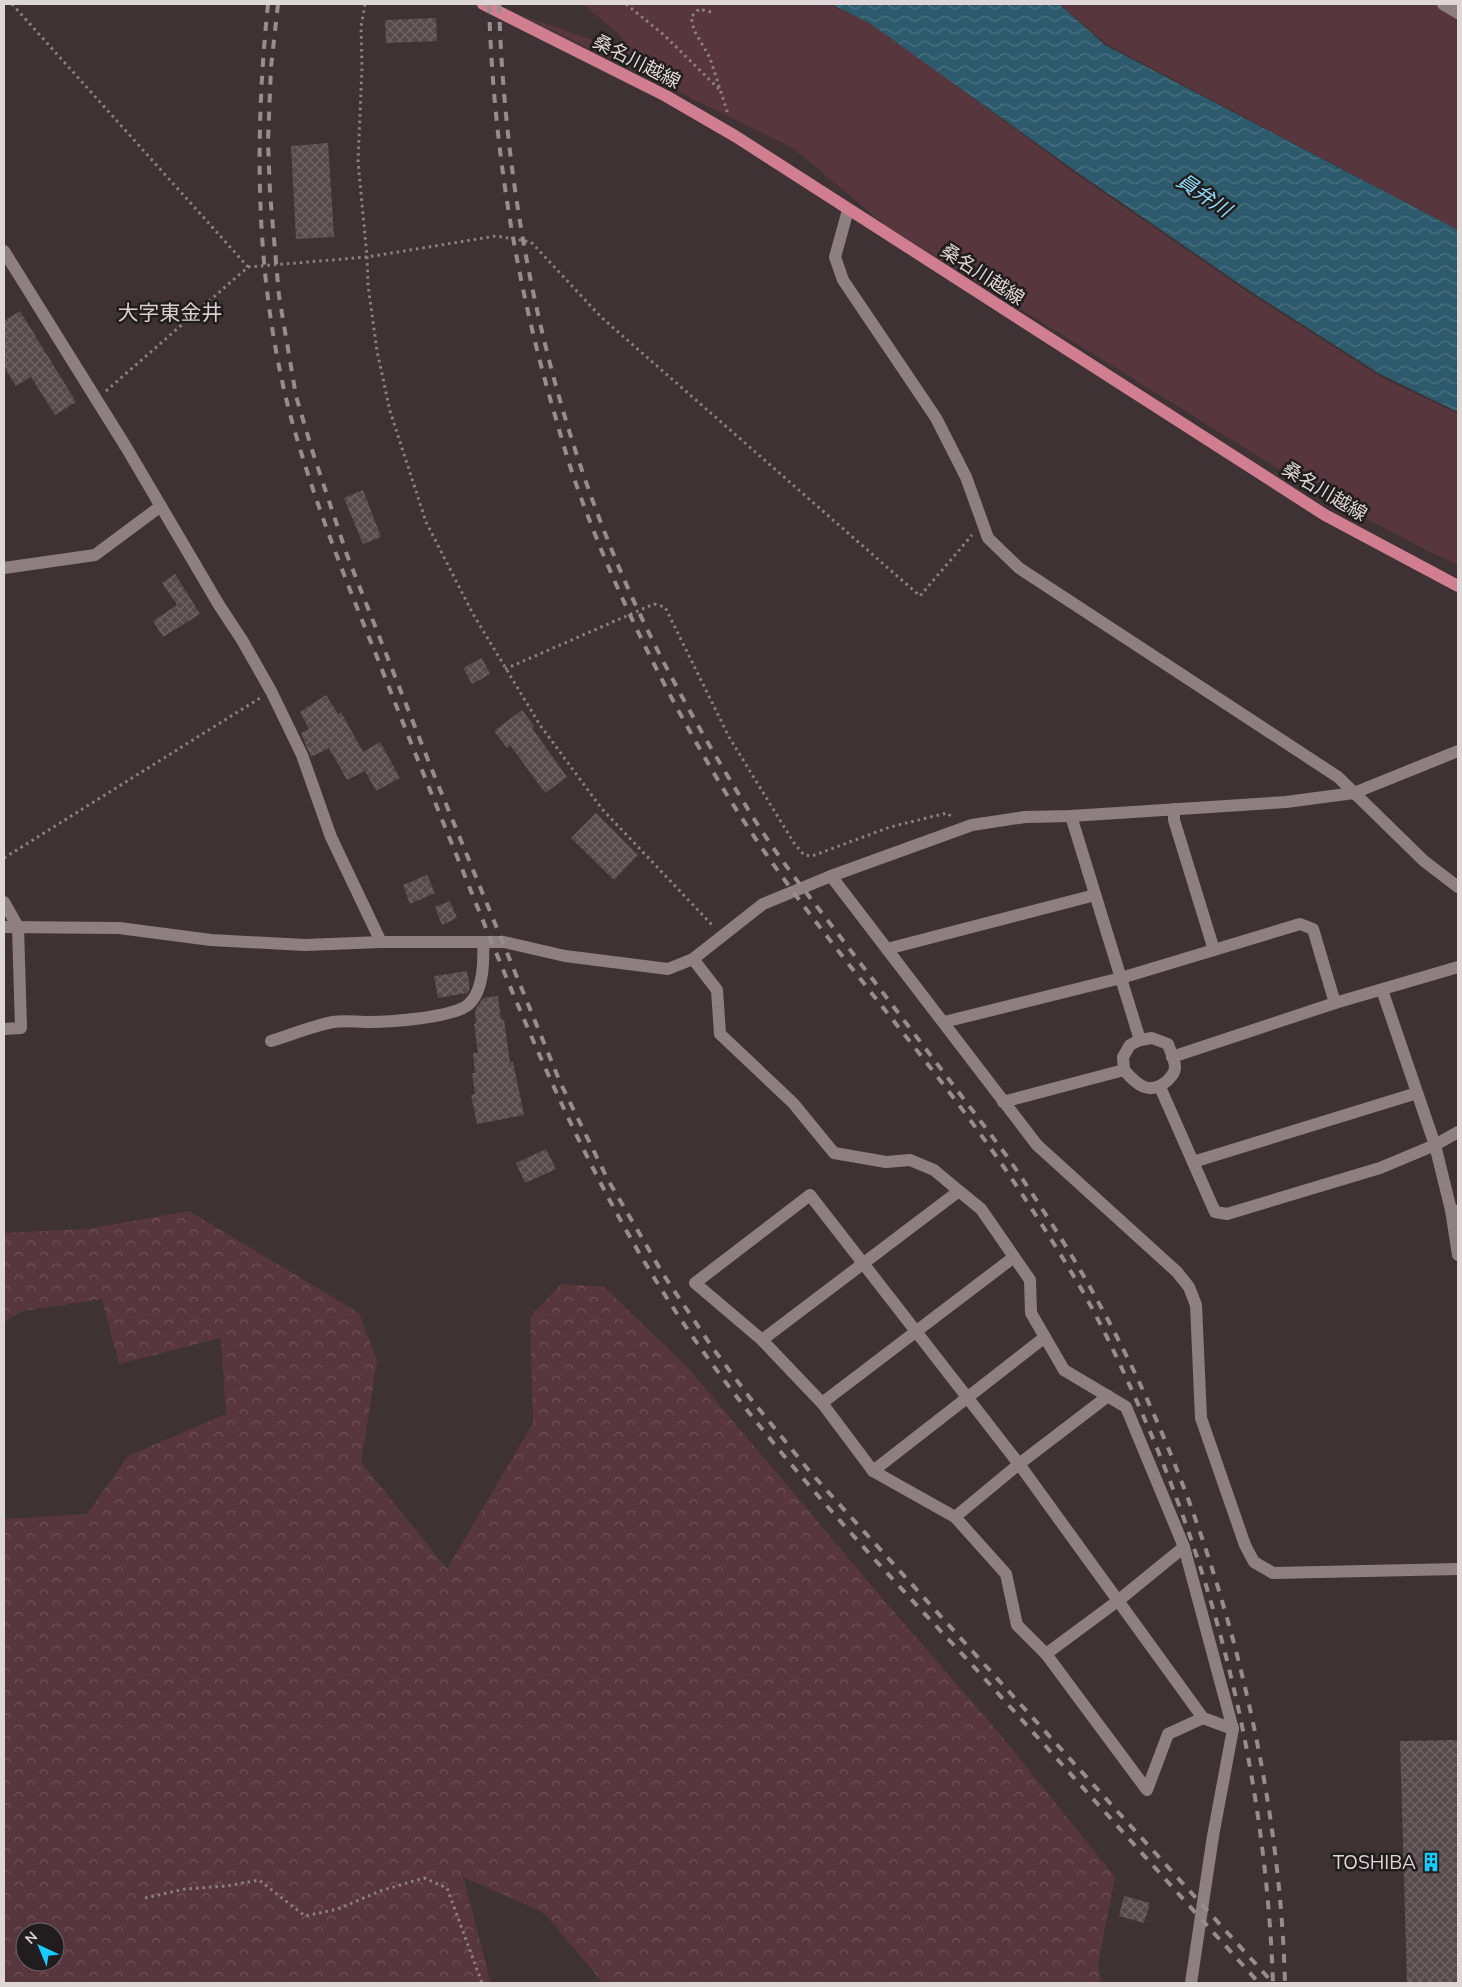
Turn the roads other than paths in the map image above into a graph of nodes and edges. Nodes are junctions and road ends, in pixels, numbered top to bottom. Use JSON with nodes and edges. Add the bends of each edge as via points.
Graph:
{"nodes":[{"id":1,"x":483,"y":4,"type":"edge"},
{"id":2,"x":1443,"y":4,"type":"edge"},
{"id":3,"x":1458,"y":13,"type":"edge"},
{"id":4,"x":848,"y":210,"type":"junction"},
{"id":5,"x":4,"y":251,"type":"edge"},
{"id":6,"x":161,"y":506,"type":"junction"},
{"id":7,"x":4,"y":568,"type":"edge"},
{"id":8,"x":1458,"y":586,"type":"edge"},
{"id":9,"x":1458,"y":751,"type":"edge"},
{"id":10,"x":1354,"y":793,"type":"junction"},
{"id":11,"x":1174,"y":809,"type":"junction"},
{"id":12,"x":1071,"y":816,"type":"junction"},
{"id":13,"x":831,"y":876,"type":"junction"},
{"id":14,"x":1458,"y":887,"type":"edge"},
{"id":15,"x":1096,"y":895,"type":"junction"},
{"id":16,"x":4,"y":902,"type":"edge"},
{"id":17,"x":4,"y":927,"type":"edge"},
{"id":18,"x":18,"y":927,"type":"junction"},
{"id":19,"x":381,"y":942,"type":"junction"},
{"id":20,"x":484,"y":942,"type":"junction"},
{"id":21,"x":887,"y":949,"type":"junction"},
{"id":22,"x":1214,"y":950,"type":"junction"},
{"id":23,"x":693,"y":959,"type":"junction"},
{"id":24,"x":1456,"y":971,"type":"edge"},
{"id":25,"x":1121,"y":978,"type":"junction"},
{"id":26,"x":1382,"y":990,"type":"junction"},
{"id":27,"x":1335,"y":1003,"type":"junction"},
{"id":28,"x":944,"y":1022,"type":"junction"},
{"id":29,"x":4,"y":1029,"type":"edge"},
{"id":30,"x":1140,"y":1040,"type":"junction"},
{"id":31,"x":271,"y":1041,"type":"dead end"},
{"id":32,"x":1172,"y":1057,"type":"junction"},
{"id":33,"x":1124,"y":1070,"type":"junction"},
{"id":34,"x":1160,"y":1087,"type":"junction"},
{"id":35,"x":1417,"y":1093,"type":"junction"},
{"id":36,"x":1004,"y":1102,"type":"junction"},
{"id":37,"x":1458,"y":1132,"type":"edge"},
{"id":38,"x":1434,"y":1144,"type":"junction"},
{"id":39,"x":1193,"y":1162,"type":"junction"},
{"id":40,"x":958,"y":1191,"type":"junction"},
{"id":41,"x":1454,"y":1211,"type":"edge"},
{"id":42,"x":1458,"y":1255,"type":"edge"},
{"id":43,"x":1014,"y":1257,"type":"junction"},
{"id":44,"x":863,"y":1264,"type":"junction"},
{"id":45,"x":916,"y":1332,"type":"junction"},
{"id":46,"x":1045,"y":1338,"type":"junction"},
{"id":47,"x":762,"y":1340,"type":"junction"},
{"id":48,"x":1108,"y":1396,"type":"junction"},
{"id":49,"x":967,"y":1398,"type":"junction"},
{"id":50,"x":822,"y":1403,"type":"junction"},
{"id":51,"x":1019,"y":1464,"type":"junction"},
{"id":52,"x":874,"y":1470,"type":"junction"},
{"id":53,"x":955,"y":1517,"type":"junction"},
{"id":54,"x":1184,"y":1547,"type":"junction"},
{"id":55,"x":1458,"y":1569,"type":"edge"},
{"id":56,"x":1119,"y":1600,"type":"junction"},
{"id":57,"x":1046,"y":1654,"type":"junction"},
{"id":58,"x":1203,"y":1718,"type":"junction"},
{"id":59,"x":1233,"y":1729,"type":"junction"},
{"id":60,"x":1191,"y":1983,"type":"edge"}],
"edges":[{"from":1,"to":4,"type":"main road","name":"桑名川越線","via":[[666,96],[735,136]]},
{"from":2,"to":3,"type":"street"},
{"from":4,"to":8,"type":"main road","name":"桑名川越線","via":[[1325,515]]},
{"from":4,"to":10,"type":"street","via":[[835,257],[843,280],[936,418],[966,477],[988,538],[1019,568],[1338,777]]},
{"from":5,"to":6,"type":"street"},
{"from":6,"to":7,"type":"street","via":[[95,556]]},
{"from":6,"to":19,"type":"street","via":[[271,691],[302,755],[332,837]]},
{"from":9,"to":10,"type":"street"},
{"from":10,"to":11,"type":"street","via":[[1286,802]]},
{"from":10,"to":14,"type":"street","via":[[1424,861]]},
{"from":11,"to":12,"type":"street"},
{"from":11,"to":22,"type":"street","via":[[1174,820]]},
{"from":12,"to":13,"type":"street","via":[[1025,817],[964,828]]},
{"from":12,"to":15,"type":"street"},
{"from":13,"to":21,"type":"street"},
{"from":13,"to":23,"type":"street","via":[[763,904]]},
{"from":15,"to":21,"type":"street"},
{"from":15,"to":25,"type":"street"},
{"from":16,"to":18,"type":"street"},
{"from":17,"to":18,"type":"street"},
{"from":18,"to":19,"type":"street","via":[[119,928],[211,940],[296,944]]},
{"from":18,"to":29,"type":"street","via":[[22,1028]]},
{"from":19,"to":20,"type":"street"},
{"from":20,"to":23,"type":"street","via":[[504,942],[566,956],[668,970]]},
{"from":20,"to":31,"type":"street","via":[[478,991],[461,1009],[418,1018],[335,1021]]},
{"from":21,"to":28,"type":"street"},
{"from":22,"to":25,"type":"street"},
{"from":22,"to":27,"type":"street","via":[[1300,924],[1313,929]]},
{"from":23,"to":40,"type":"street","via":[[717,990],[720,1034],[793,1103],[834,1153],[886,1162],[910,1160],[934,1170]]},
{"from":24,"to":26,"type":"street"},
{"from":25,"to":28,"type":"street"},
{"from":25,"to":30,"type":"street"},
{"from":26,"to":27,"type":"street"},
{"from":26,"to":35,"type":"street"},
{"from":27,"to":32,"type":"street"},
{"from":28,"to":36,"type":"street"},
{"from":30,"to":32,"type":"street","via":[[1152,1038],[1168,1044]]},
{"from":30,"to":33,"type":"street","via":[[1130,1045],[1123,1057]]},
{"from":32,"to":34,"type":"street","via":[[1175,1067],[1172,1076]]},
{"from":33,"to":34,"type":"street","via":[[1136,1084],[1145,1088]]},
{"from":33,"to":36,"type":"street"},
{"from":34,"to":39,"type":"street"},
{"from":35,"to":38,"type":"street"},
{"from":35,"to":39,"type":"street"},
{"from":36,"to":55,"type":"street","via":[[1037,1145],[1177,1272],[1189,1287],[1196,1305],[1201,1418],[1245,1545],[1254,1562],[1272,1573]]},
{"from":37,"to":38,"type":"street"},
{"from":38,"to":39,"type":"street","via":[[1380,1168],[1228,1214],[1215,1212]]},
{"from":38,"to":41,"type":"street"},
{"from":40,"to":43,"type":"street","via":[[980,1209]]},
{"from":40,"to":44,"type":"street"},
{"from":41,"to":42,"type":"street"},
{"from":43,"to":45,"type":"street"},
{"from":43,"to":46,"type":"street","via":[[1030,1280],[1031,1313]]},
{"from":44,"to":45,"type":"street"},
{"from":44,"to":47,"type":"street"},
{"from":44,"to":47,"type":"street","via":[[810,1195],[694,1283]]},
{"from":45,"to":49,"type":"street"},
{"from":45,"to":50,"type":"street"},
{"from":46,"to":48,"type":"street","via":[[1064,1370]]},
{"from":46,"to":49,"type":"street"},
{"from":47,"to":50,"type":"street"},
{"from":48,"to":51,"type":"street"},
{"from":48,"to":54,"type":"street","via":[[1126,1407]]},
{"from":49,"to":51,"type":"street"},
{"from":49,"to":52,"type":"street"},
{"from":50,"to":52,"type":"street"},
{"from":51,"to":53,"type":"street"},
{"from":51,"to":56,"type":"street"},
{"from":52,"to":53,"type":"street"},
{"from":53,"to":57,"type":"street","via":[[1006,1574],[1017,1625]]},
{"from":54,"to":56,"type":"street"},
{"from":54,"to":59,"type":"street"},
{"from":56,"to":57,"type":"street"},
{"from":56,"to":58,"type":"street"},
{"from":57,"to":58,"type":"street","via":[[1147,1790],[1168,1734]]},
{"from":58,"to":59,"type":"street"},
{"from":59,"to":60,"type":"street"}]}
